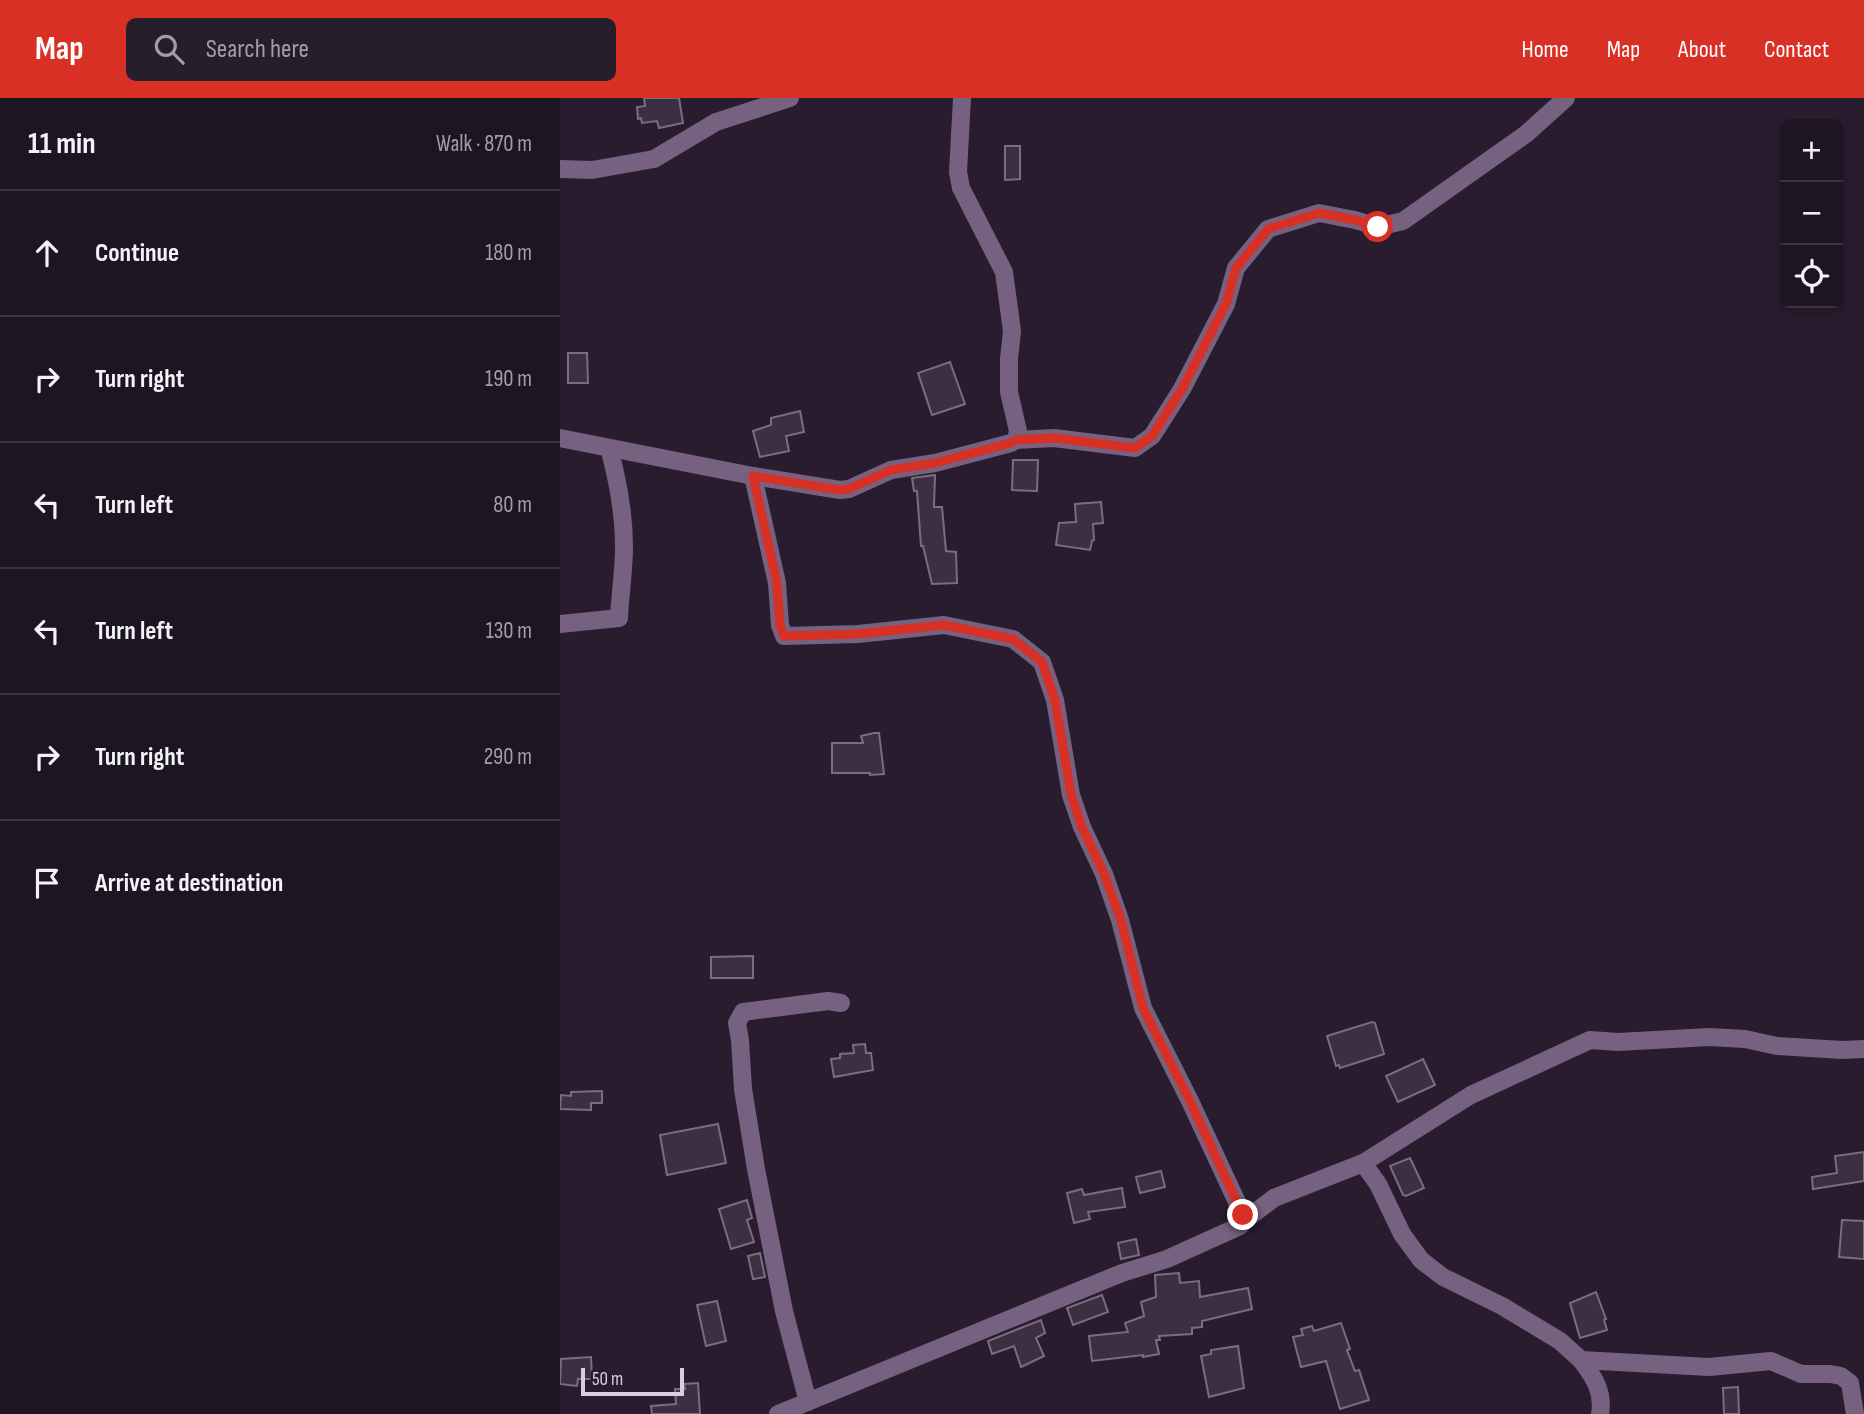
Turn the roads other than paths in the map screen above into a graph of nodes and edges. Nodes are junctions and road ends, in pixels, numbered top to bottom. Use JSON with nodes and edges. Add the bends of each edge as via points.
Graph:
{"nodes":[{"id":1,"x":790,"y":98,"type":"edge"},
{"id":2,"x":962,"y":98,"type":"edge"},
{"id":3,"x":1566,"y":98,"type":"edge"},
{"id":4,"x":560,"y":169,"type":"edge"},
{"id":5,"x":560,"y":438,"type":"edge"},
{"id":6,"x":1016,"y":440,"type":"junction"},
{"id":7,"x":609,"y":448,"type":"junction"},
{"id":8,"x":753,"y":476,"type":"junction"},
{"id":9,"x":560,"y":624,"type":"edge"},
{"id":10,"x":841,"y":1003,"type":"dead end"},
{"id":11,"x":1864,"y":1049,"type":"edge"},
{"id":12,"x":1363,"y":1163,"type":"junction"},
{"id":13,"x":1244,"y":1220,"type":"junction"},
{"id":14,"x":1581,"y":1360,"type":"junction"},
{"id":15,"x":808,"y":1402,"type":"junction"},
{"id":16,"x":778,"y":1414,"type":"edge"},
{"id":17,"x":1600,"y":1414,"type":"edge"},
{"id":18,"x":1855,"y":1414,"type":"edge"}],
"edges":[{"from":1,"to":4,"type":"street","via":[[716,122],[654,159],[592,170]]},
{"from":2,"to":6,"type":"street","via":[[958,172],[961,188],[1004,272],[1012,331],[1009,392]]},
{"from":3,"to":6,"type":"street","via":[[1526,134],[1403,220],[1378,227],[1319,213],[1268,229],[1236,268],[1226,304],[1182,389],[1152,436],[1135,448],[1054,438]]},
{"from":5,"to":7,"type":"street"},
{"from":6,"to":8,"type":"street","via":[[891,470],[849,489]]},
{"from":7,"to":8,"type":"street"},
{"from":7,"to":9,"type":"street","via":[[624,548],[619,618]]},
{"from":8,"to":13,"type":"street","via":[[784,636],[944,625],[1013,639],[1042,662],[1055,700],[1071,794],[1121,920],[1143,1008]]},
{"from":10,"to":15,"type":"street","via":[[757,1009],[743,1012],[737,1023],[756,1169],[784,1311]]},
{"from":11,"to":12,"type":"street","via":[[1777,1046],[1709,1037],[1590,1040],[1471,1095]]},
{"from":12,"to":13,"type":"street","via":[[1274,1198]]},
{"from":12,"to":14,"type":"street","via":[[1421,1260],[1443,1277],[1560,1341]]},
{"from":13,"to":15,"type":"street","via":[[1240,1226],[1167,1259],[1122,1273]]},
{"from":14,"to":17,"type":"street","via":[[1602,1400]]},
{"from":14,"to":18,"type":"street","via":[[1709,1367],[1771,1361],[1801,1374],[1841,1376],[1850,1383]]},
{"from":15,"to":16,"type":"street"}]}
